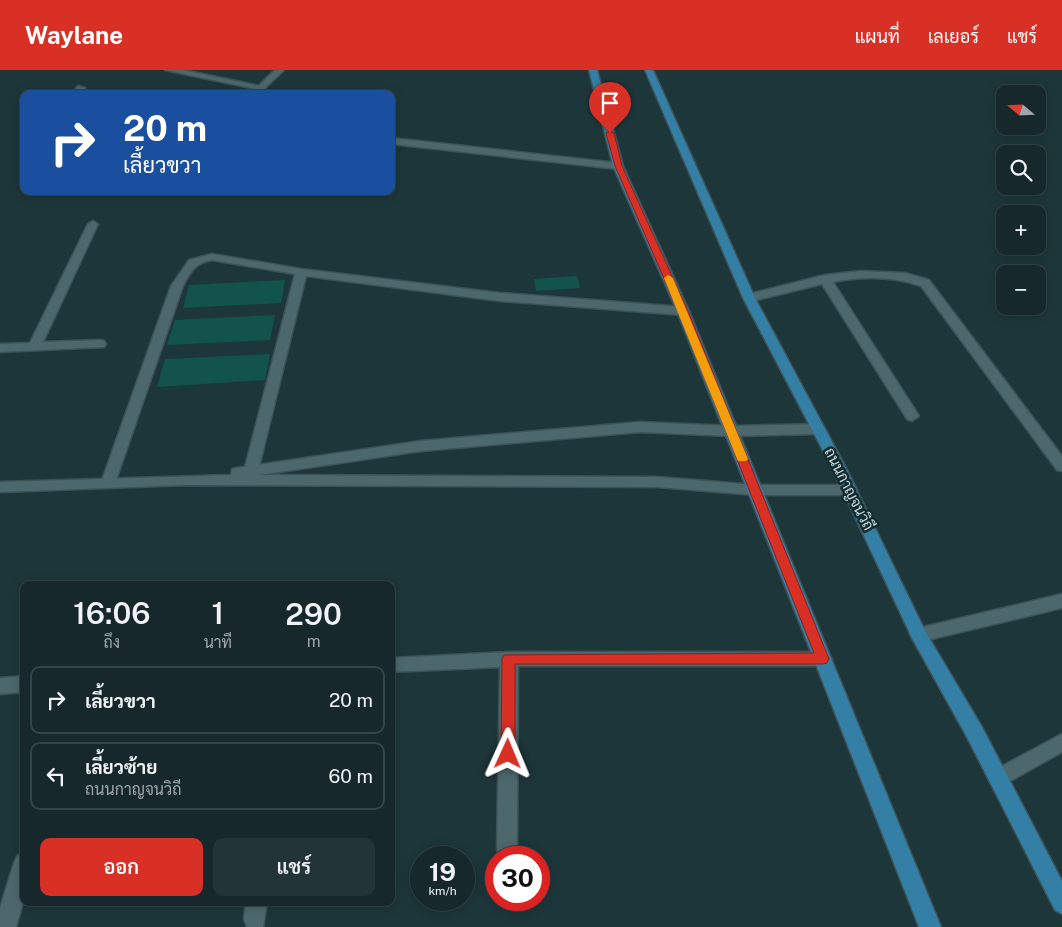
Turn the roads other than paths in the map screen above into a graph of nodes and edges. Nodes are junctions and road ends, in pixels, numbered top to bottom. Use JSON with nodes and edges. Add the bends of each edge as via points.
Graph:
{"nodes":[{"id":1,"x":169,"y":70,"type":"edge"},
{"id":2,"x":280,"y":70,"type":"edge"},
{"id":3,"x":593,"y":70,"type":"edge"},
{"id":4,"x":648,"y":70,"type":"edge"},
{"id":5,"x":261,"y":87,"type":"junction"},
{"id":6,"x":258,"y":90,"type":"edge"},
{"id":7,"x":395,"y":140,"type":"edge"},
{"id":8,"x":618,"y":166,"type":"junction"},
{"id":9,"x":92,"y":224,"type":"dead end"},
{"id":10,"x":302,"y":272,"type":"junction"},
{"id":11,"x":825,"y":279,"type":"junction"},
{"id":12,"x":749,"y":298,"type":"junction"},
{"id":13,"x":683,"y":311,"type":"junction"},
{"id":14,"x":100,"y":344,"type":"dead end"},
{"id":15,"x":35,"y":346,"type":"junction"},
{"id":16,"x":0,"y":348,"type":"edge"},
{"id":17,"x":912,"y":416,"type":"dead end"},
{"id":18,"x":818,"y":429,"type":"junction"},
{"id":19,"x":731,"y":431,"type":"junction"},
{"id":20,"x":1062,"y":466,"type":"edge"},
{"id":21,"x":251,"y":471,"type":"junction"},
{"id":22,"x":186,"y":480,"type":"junction"},
{"id":23,"x":108,"y":483,"type":"junction"},
{"id":24,"x":0,"y":487,"type":"edge"},
{"id":25,"x":755,"y":490,"type":"junction"},
{"id":26,"x":850,"y":490,"type":"junction"},
{"id":27,"x":1062,"y":601,"type":"edge"},
{"id":28,"x":919,"y":635,"type":"junction"},
{"id":29,"x":509,"y":659,"type":"junction"},
{"id":30,"x":823,"y":659,"type":"junction"},
{"id":31,"x":395,"y":665,"type":"edge"},
{"id":32,"x":20,"y":684,"type":"edge"},
{"id":33,"x":0,"y":686,"type":"edge"},
{"id":34,"x":1062,"y":742,"type":"edge"},
{"id":35,"x":998,"y":778,"type":"junction"},
{"id":36,"x":507,"y":846,"type":"edge"},
{"id":37,"x":20,"y":876,"type":"edge"},
{"id":38,"x":1062,"y":903,"type":"edge"},
{"id":39,"x":5,"y":927,"type":"edge"},
{"id":40,"x":930,"y":927,"type":"edge"}],
"edges":[{"from":1,"to":5,"type":"main road"},
{"from":2,"to":5,"type":"main road"},
{"from":3,"to":8,"type":"main road"},
{"from":4,"to":12,"type":"main road","name":"ถนนกาญจนวิถี"},
{"from":5,"to":6,"type":"main road"},
{"from":7,"to":8,"type":"main road"},
{"from":8,"to":13,"type":"main road"},
{"from":9,"to":15,"type":"main road"},
{"from":10,"to":13,"type":"main road","via":[[500,297]]},
{"from":10,"to":21,"type":"main road"},
{"from":10,"to":23,"type":"main road","via":[[212,257],[199,258],[188,265],[177,286]]},
{"from":11,"to":12,"type":"main road"},
{"from":11,"to":17,"type":"main road"},
{"from":11,"to":20,"type":"main road","via":[[898,276],[925,283]]},
{"from":12,"to":18,"type":"main road","name":"ถนนกาญจนวิถี"},
{"from":13,"to":19,"type":"main road"},
{"from":14,"to":15,"type":"main road"},
{"from":15,"to":16,"type":"main road"},
{"from":18,"to":19,"type":"main road"},
{"from":18,"to":26,"type":"main road","name":"ถนนกาญจนวิถี"},
{"from":19,"to":21,"type":"main road","via":[[640,427],[422,446]]},
{"from":19,"to":25,"type":"main road"},
{"from":21,"to":22,"type":"main road"},
{"from":22,"to":23,"type":"main road"},
{"from":22,"to":25,"type":"main road","via":[[658,482]]},
{"from":23,"to":24,"type":"main road"},
{"from":25,"to":26,"type":"main road"},
{"from":25,"to":30,"type":"main road"},
{"from":26,"to":28,"type":"main road","name":"ถนนกาญจนวิถี"},
{"from":27,"to":28,"type":"main road"},
{"from":28,"to":35,"type":"main road","name":"ถนนกาญจนวิถี"},
{"from":29,"to":30,"type":"main road"},
{"from":29,"to":31,"type":"main road"},
{"from":29,"to":36,"type":"main road"},
{"from":30,"to":40,"type":"main road"},
{"from":32,"to":33,"type":"main road"},
{"from":34,"to":35,"type":"main road"},
{"from":35,"to":38,"type":"main road","name":"ถนนกาญจนวิถี"},
{"from":37,"to":39,"type":"main road"}]}
